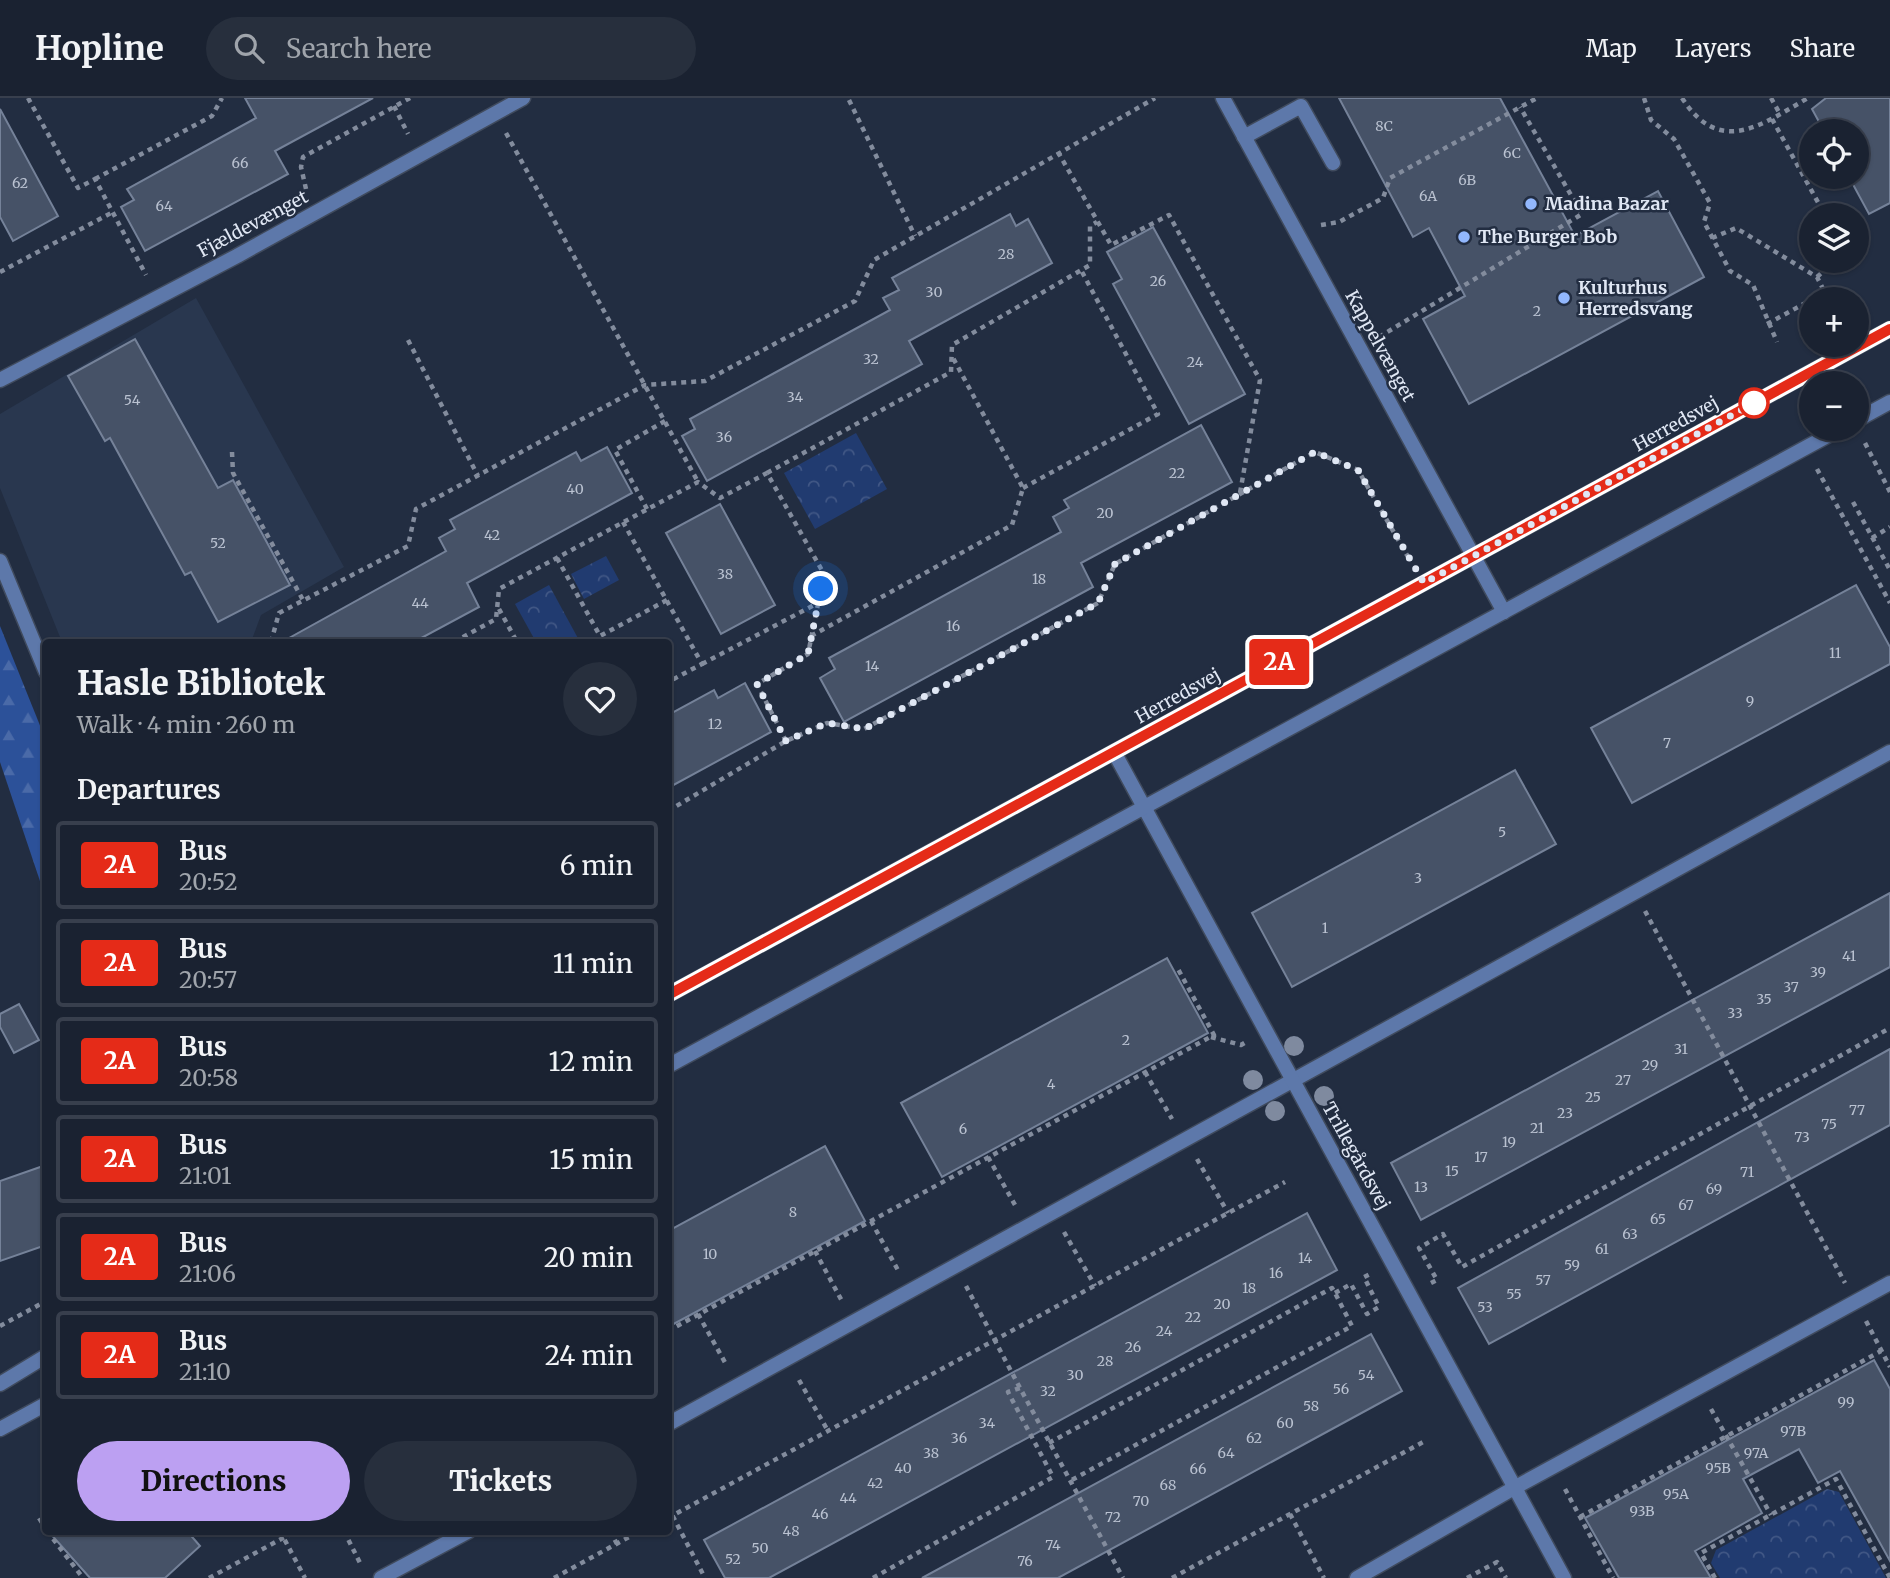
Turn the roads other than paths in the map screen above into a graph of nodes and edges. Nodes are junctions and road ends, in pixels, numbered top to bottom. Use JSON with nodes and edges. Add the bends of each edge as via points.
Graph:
{"nodes":[{"id":1,"x":523,"y":98,"type":"edge"},
{"id":2,"x":1223,"y":98,"type":"edge"},
{"id":3,"x":1244,"y":137,"type":"junction"},
{"id":4,"x":1333,"y":163,"type":"dead end"},
{"id":5,"x":1890,"y":329,"type":"edge"},
{"id":6,"x":0,"y":380,"type":"edge"},
{"id":7,"x":1890,"y":402,"type":"edge"},
{"id":8,"x":1869,"y":413,"type":"edge"},
{"id":9,"x":1818,"y":441,"type":"edge"},
{"id":10,"x":1474,"y":557,"type":"junction"},
{"id":11,"x":0,"y":561,"type":"edge"},
{"id":12,"x":1504,"y":612,"type":"junction"},
{"id":13,"x":42,"y":662,"type":"edge"},
{"id":14,"x":1114,"y":752,"type":"junction"},
{"id":15,"x":1890,"y":752,"type":"edge"},
{"id":16,"x":1144,"y":807,"type":"junction"},
{"id":17,"x":672,"y":993,"type":"edge"},
{"id":18,"x":672,"y":1064,"type":"edge"},
{"id":19,"x":1292,"y":1079,"type":"junction"},
{"id":20,"x":1890,"y":1283,"type":"edge"},
{"id":21,"x":42,"y":1358,"type":"edge"},
{"id":22,"x":0,"y":1384,"type":"edge"},
{"id":23,"x":42,"y":1406,"type":"edge"},
{"id":24,"x":672,"y":1422,"type":"edge"},
{"id":25,"x":0,"y":1429,"type":"edge"},
{"id":26,"x":1514,"y":1488,"type":"junction"},
{"id":27,"x":462,"y":1535,"type":"edge"},
{"id":28,"x":381,"y":1578,"type":"edge"},
{"id":29,"x":1357,"y":1578,"type":"edge"},
{"id":30,"x":1564,"y":1578,"type":"edge"}],
"edges":[{"from":1,"to":6,"type":"street","name":"Fjældevænget"},
{"from":2,"to":3,"type":"street","name":"Kappelvænget"},
{"from":3,"to":4,"type":"street","via":[[1301,106]]},
{"from":3,"to":10,"type":"street","name":"Kappelvænget"},
{"from":5,"to":10,"type":"street","name":"Herredsvej"},
{"from":7,"to":8,"type":"street"},
{"from":9,"to":12,"type":"street"},
{"from":10,"to":12,"type":"street","name":"Kappelvænget"},
{"from":10,"to":14,"type":"street","name":"Herredsvej"},
{"from":11,"to":13,"type":"street"},
{"from":12,"to":16,"type":"street"},
{"from":14,"to":16,"type":"street","name":"Trillegårdsvej"},
{"from":14,"to":17,"type":"street","name":"Herredsvej"},
{"from":15,"to":19,"type":"street"},
{"from":16,"to":18,"type":"street"},
{"from":16,"to":19,"type":"street","name":"Trillegårdsvej"},
{"from":19,"to":24,"type":"street"},
{"from":19,"to":26,"type":"street","name":"Trillegårdsvej"},
{"from":20,"to":26,"type":"street"},
{"from":21,"to":22,"type":"street"},
{"from":23,"to":25,"type":"street"},
{"from":26,"to":29,"type":"street"},
{"from":26,"to":30,"type":"street","name":"Trillegårdsvej"},
{"from":27,"to":28,"type":"street"}]}
